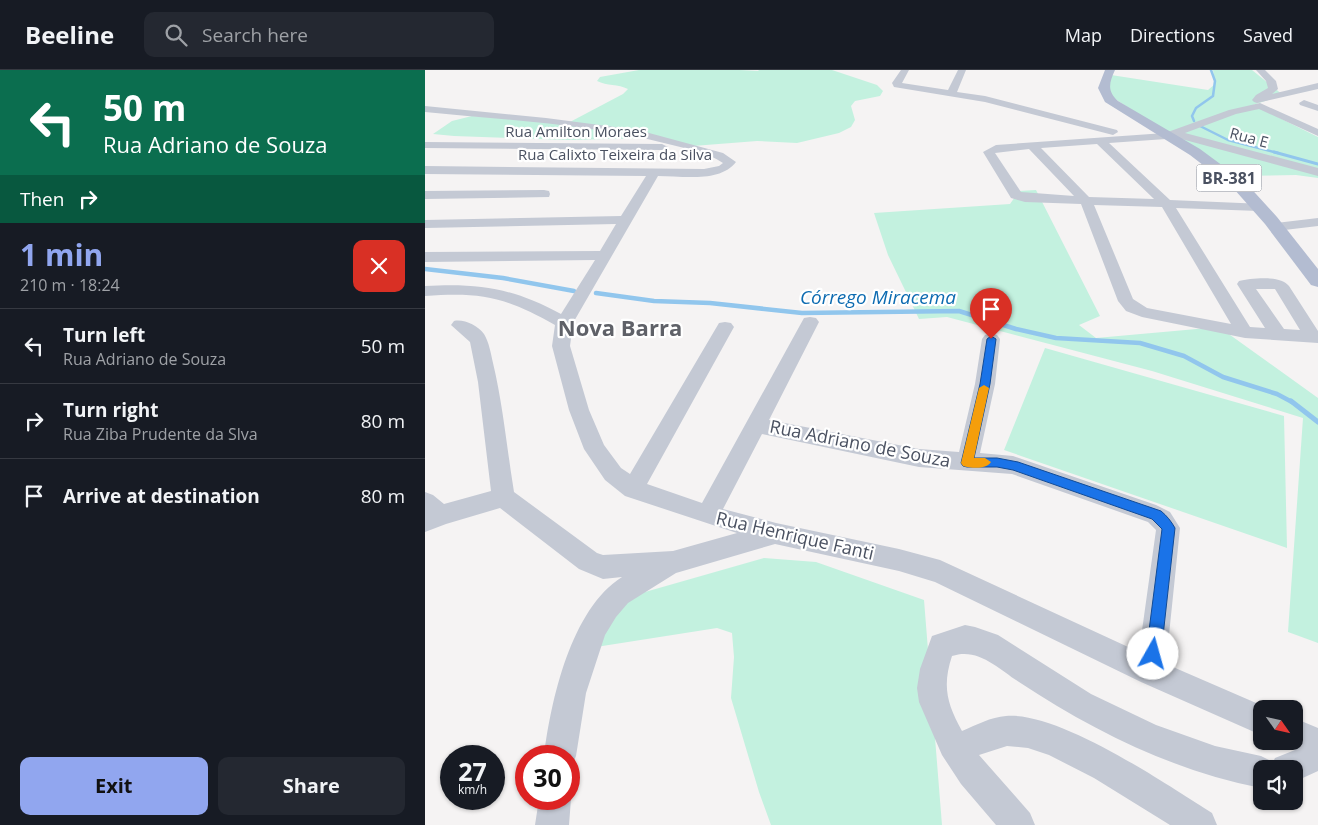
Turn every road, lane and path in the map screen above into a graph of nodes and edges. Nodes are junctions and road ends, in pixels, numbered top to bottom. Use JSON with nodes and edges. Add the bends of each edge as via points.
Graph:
{"nodes":[{"id":1,"x":905,"y":70,"type":"edge"},
{"id":2,"x":962,"y":70,"type":"edge"},
{"id":3,"x":1110,"y":70,"type":"edge"},
{"id":4,"x":1260,"y":70,"type":"edge"},
{"id":5,"x":1318,"y":86,"type":"edge"},
{"id":6,"x":1299,"y":91,"type":"junction"},
{"id":7,"x":951,"y":93,"type":"junction"},
{"id":8,"x":1318,"y":100,"type":"edge"},
{"id":9,"x":1305,"y":102,"type":"junction"},
{"id":10,"x":1258,"y":103,"type":"junction"},
{"id":11,"x":1318,"y":108,"type":"edge"},
{"id":12,"x":425,"y":109,"type":"edge"},
{"id":13,"x":1318,"y":133,"type":"edge"},
{"id":14,"x":1169,"y":134,"type":"junction"},
{"id":15,"x":1138,"y":138,"type":"junction"},
{"id":16,"x":1099,"y":140,"type":"junction"},
{"id":17,"x":425,"y":145,"type":"edge"},
{"id":18,"x":1031,"y":146,"type":"junction"},
{"id":19,"x":425,"y":156,"type":"edge"},
{"id":20,"x":617,"y":159,"type":"dead end"},
{"id":21,"x":674,"y":160,"type":"dead end"},
{"id":22,"x":723,"y":169,"type":"junction"},
{"id":23,"x":425,"y":170,"type":"edge"},
{"id":24,"x":560,"y":172,"type":"junction"},
{"id":25,"x":1318,"y":172,"type":"edge"},
{"id":26,"x":654,"y":173,"type":"junction"},
{"id":27,"x":704,"y":173,"type":"junction"},
{"id":28,"x":425,"y":195,"type":"edge"},
{"id":29,"x":542,"y":196,"type":"junction"},
{"id":30,"x":1086,"y":201,"type":"junction"},
{"id":31,"x":1167,"y":204,"type":"junction"},
{"id":32,"x":1259,"y":207,"type":"junction"},
{"id":33,"x":595,"y":220,"type":"junction"},
{"id":34,"x":624,"y":220,"type":"junction"},
{"id":35,"x":525,"y":221,"type":"junction"},
{"id":36,"x":1318,"y":222,"type":"edge"},
{"id":37,"x":425,"y":224,"type":"edge"},
{"id":38,"x":1277,"y":227,"type":"junction"},
{"id":39,"x":606,"y":255,"type":"junction"},
{"id":40,"x":425,"y":257,"type":"edge"},
{"id":41,"x":1317,"y":277,"type":"edge"},
{"id":42,"x":425,"y":292,"type":"edge"},
{"id":43,"x":564,"y":322,"type":"junction"},
{"id":44,"x":811,"y":322,"type":"dead end"},
{"id":45,"x":460,"y":325,"type":"dead end"},
{"id":46,"x":725,"y":327,"type":"dead end"},
{"id":47,"x":1245,"y":332,"type":"junction"},
{"id":48,"x":1278,"y":334,"type":"junction"},
{"id":49,"x":1316,"y":337,"type":"edge"},
{"id":50,"x":991,"y":339,"type":"dead end"},
{"id":51,"x":757,"y":425,"type":"junction"},
{"id":52,"x":967,"y":463,"type":"junction"},
{"id":53,"x":633,"y":489,"type":"junction"},
{"id":54,"x":503,"y":497,"type":"junction"},
{"id":55,"x":430,"y":513,"type":"edge"},
{"id":56,"x":708,"y":515,"type":"junction"},
{"id":57,"x":777,"y":534,"type":"junction"},
{"id":58,"x":673,"y":562,"type":"junction"},
{"id":59,"x":1151,"y":672,"type":"junction"},
{"id":60,"x":1253,"y":717,"type":"edge"},
{"id":61,"x":1303,"y":738,"type":"edge"},
{"id":62,"x":1318,"y":744,"type":"edge"},
{"id":63,"x":561,"y":745,"type":"edge"},
{"id":64,"x":956,"y":748,"type":"junction"},
{"id":65,"x":1318,"y":750,"type":"edge"},
{"id":66,"x":1303,"y":764,"type":"edge"},
{"id":67,"x":1253,"y":770,"type":"edge"},
{"id":68,"x":554,"y":810,"type":"edge"},
{"id":69,"x":552,"y":825,"type":"edge"},
{"id":70,"x":1018,"y":825,"type":"edge"},
{"id":71,"x":1200,"y":825,"type":"edge"}],
"edges":[{"from":1,"to":7,"type":"street","via":[[897,85]]},
{"from":2,"to":7,"type":"street"},
{"from":3,"to":14,"type":"main road","number":"BR-381","via":[[1104,81],[1105,96]]},
{"from":4,"to":10,"type":"street","via":[[1274,87],[1259,97]]},
{"from":5,"to":6,"type":"street"},
{"from":6,"to":8,"type":"street"},
{"from":6,"to":10,"type":"street"},
{"from":7,"to":15,"type":"street"},
{"from":8,"to":9,"type":"street"},
{"from":9,"to":10,"type":"street"},
{"from":9,"to":11,"type":"street"},
{"from":10,"to":13,"type":"street"},
{"from":10,"to":14,"type":"street"},
{"from":12,"to":22,"type":"street","name":"Rua Calixto Teixeira da Silva","via":[[652,136],[719,155],[730,162]]},
{"from":14,"to":15,"type":"street"},
{"from":14,"to":25,"type":"street","name":"Rua E"},
{"from":14,"to":32,"type":"main road","number":"BR-381","via":[[1240,186]]},
{"from":15,"to":16,"type":"street"},
{"from":16,"to":18,"type":"street"},
{"from":16,"to":31,"type":"street"},
{"from":17,"to":22,"type":"street","name":"Rua Amilton Moraes","via":[[656,147],[676,150]]},
{"from":18,"to":30,"type":"street"},
{"from":18,"to":30,"type":"street","via":[[992,149],[989,152],[1016,195]]},
{"from":19,"to":20,"type":"street"},
{"from":21,"to":27,"type":"street","via":[[691,164]]},
{"from":22,"to":27,"type":"street","name":"Rua Calixto Teixeira da Silva"},
{"from":23,"to":24,"type":"street","name":"Rua Calixto Teixeira da Silva"},
{"from":24,"to":26,"type":"street","name":"Rua Calixto Teixeira da Silva"},
{"from":24,"to":29,"type":"street"},
{"from":26,"to":27,"type":"street","name":"Rua Calixto Teixeira da Silva"},
{"from":26,"to":34,"type":"street"},
{"from":28,"to":29,"type":"street"},
{"from":29,"to":33,"type":"street"},
{"from":29,"to":35,"type":"street"},
{"from":30,"to":31,"type":"street"},
{"from":30,"to":47,"type":"street","via":[[1126,301],[1132,307],[1143,312]]},
{"from":31,"to":32,"type":"street"},
{"from":31,"to":47,"type":"street"},
{"from":32,"to":38,"type":"main road","number":"BR-381"},
{"from":33,"to":34,"type":"street"},
{"from":33,"to":35,"type":"street"},
{"from":34,"to":39,"type":"street"},
{"from":35,"to":37,"type":"street"},
{"from":36,"to":38,"type":"street"},
{"from":38,"to":41,"type":"main road","number":"BR-381"},
{"from":39,"to":40,"type":"street"},
{"from":39,"to":43,"type":"street"},
{"from":42,"to":43,"type":"street","via":[[459,289],[497,294],[516,299]]},
{"from":43,"to":53,"type":"street","name":"Rua Henrique Fanti","via":[[561,346],[579,410],[595,449],[613,474]]},
{"from":44,"to":51,"type":"street"},
{"from":45,"to":54,"type":"street","via":[[479,342]]},
{"from":46,"to":53,"type":"street"},
{"from":47,"to":48,"type":"street"},
{"from":48,"to":49,"type":"street"},
{"from":48,"to":49,"type":"street","via":[[1245,284],[1281,286]]},
{"from":50,"to":52,"type":"street","via":[[985,384]]},
{"from":51,"to":52,"type":"street","name":"Rua Adriano de Souza","via":[[919,458]]},
{"from":51,"to":56,"type":"street"},
{"from":52,"to":59,"type":"street","name":"Rua Adriano de Souza","via":[[1013,465],[1162,519],[1169,528]]},
{"from":53,"to":56,"type":"street","name":"Rua Henrique Fanti"},
{"from":54,"to":55,"type":"street"},
{"from":54,"to":58,"type":"street","via":[[588,561],[603,567]]},
{"from":56,"to":57,"type":"street","name":"Rua Henrique Fanti"},
{"from":57,"to":58,"type":"street"},
{"from":57,"to":59,"type":"street","name":"Rua Henrique Fanti","via":[[940,572]]},
{"from":58,"to":63,"type":"street","via":[[619,595],[599,619],[579,667]]},
{"from":59,"to":60,"type":"street","name":"Rua Henrique Fanti"},
{"from":61,"to":62,"type":"street"},
{"from":64,"to":67,"type":"street","via":[[944,730],[932,697],[933,666],[942,646],[959,638],[972,638],[1080,704],[1167,745],[1225,765]]},
{"from":64,"to":70,"type":"street","via":[[979,782]]},
{"from":64,"to":71,"type":"street","via":[[1005,731],[1026,732],[1059,743],[1099,764]]},
{"from":65,"to":66,"type":"street"},
{"from":68,"to":69,"type":"street"}]}
